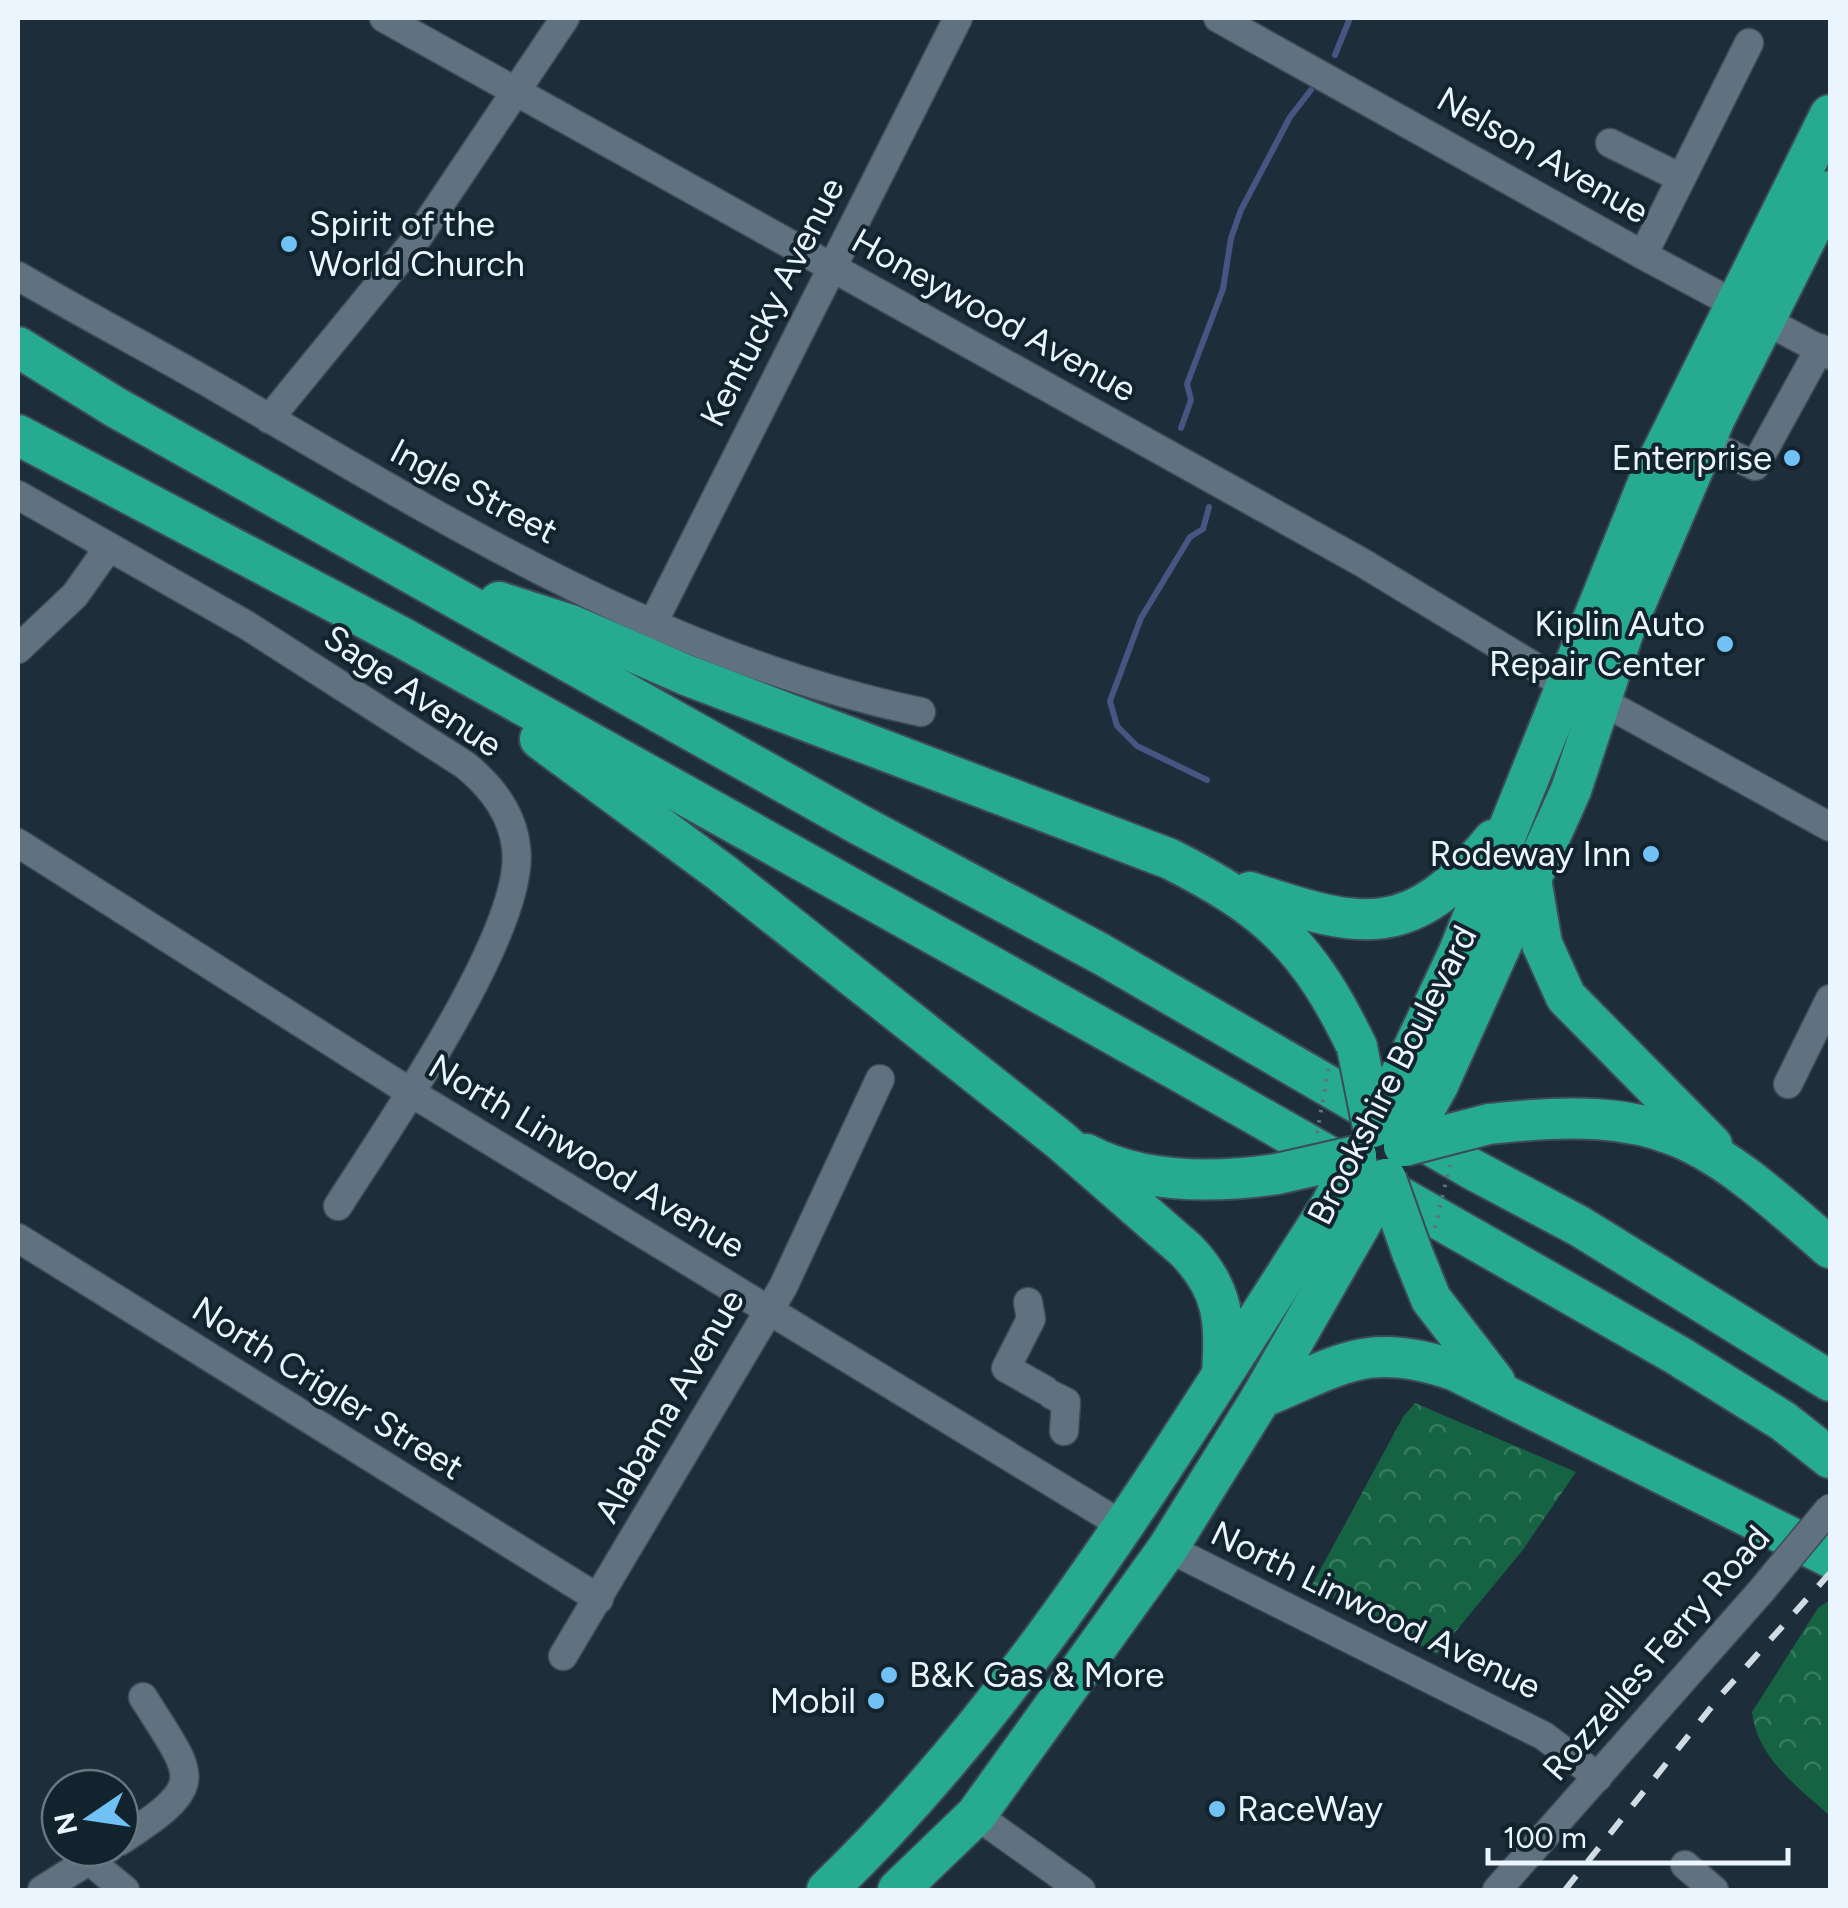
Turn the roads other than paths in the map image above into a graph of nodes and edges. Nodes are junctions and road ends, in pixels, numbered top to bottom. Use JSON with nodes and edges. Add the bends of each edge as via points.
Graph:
{"nodes":[{"id":1,"x":384,"y":18,"type":"edge"},
{"id":2,"x":565,"y":18,"type":"edge"},
{"id":3,"x":958,"y":18,"type":"edge"},
{"id":4,"x":1218,"y":18,"type":"edge"},
{"id":5,"x":1749,"y":43,"type":"dead end"},
{"id":6,"x":517,"y":92,"type":"junction"},
{"id":7,"x":1830,"y":115,"type":"edge"},
{"id":8,"x":1610,"y":143,"type":"dead end"},
{"id":9,"x":1681,"y":178,"type":"junction"},
{"id":10,"x":1830,"y":191,"type":"edge"},
{"id":11,"x":1643,"y":255,"type":"junction"},
{"id":12,"x":832,"y":267,"type":"junction"},
{"id":13,"x":18,"y":276,"type":"edge"},
{"id":14,"x":1752,"y":310,"type":"junction"},
{"id":15,"x":18,"y":348,"type":"edge"},
{"id":16,"x":1825,"y":352,"type":"edge"},
{"id":17,"x":270,"y":419,"type":"junction"},
{"id":18,"x":18,"y":434,"type":"edge"},
{"id":19,"x":1704,"y":442,"type":"junction"},
{"id":20,"x":18,"y":495,"type":"edge"},
{"id":21,"x":109,"y":547,"type":"junction"},
{"id":22,"x":419,"y":576,"type":"junction"},
{"id":23,"x":654,"y":621,"type":"junction"},
{"id":24,"x":403,"y":638,"type":"junction"},
{"id":25,"x":18,"y":649,"type":"edge"},
{"id":26,"x":1564,"y":684,"type":"junction"},
{"id":27,"x":1602,"y":700,"type":"junction"},
{"id":28,"x":921,"y":712,"type":"dead end"},
{"id":29,"x":1511,"y":818,"type":"junction"},
{"id":30,"x":1830,"y":827,"type":"edge"},
{"id":31,"x":18,"y":843,"type":"edge"},
{"id":32,"x":1531,"y":877,"type":"junction"},
{"id":33,"x":1208,"y":878,"type":"junction"},
{"id":34,"x":1830,"y":998,"type":"edge"},
{"id":35,"x":1422,"y":1076,"type":"junction"},
{"id":36,"x":880,"y":1079,"type":"dead end"},
{"id":37,"x":1788,"y":1084,"type":"dead end"},
{"id":38,"x":410,"y":1092,"type":"junction"},
{"id":39,"x":1060,"y":1140,"type":"junction"},
{"id":40,"x":1380,"y":1152,"type":"junction"},
{"id":41,"x":1724,"y":1159,"type":"junction"},
{"id":42,"x":338,"y":1206,"type":"dead end"},
{"id":43,"x":1345,"y":1215,"type":"junction"},
{"id":44,"x":18,"y":1238,"type":"edge"},
{"id":45,"x":1830,"y":1248,"type":"edge"},
{"id":46,"x":1028,"y":1302,"type":"dead end"},
{"id":47,"x":768,"y":1310,"type":"junction"},
{"id":48,"x":1222,"y":1374,"type":"junction"},
{"id":49,"x":1830,"y":1382,"type":"edge"},
{"id":50,"x":1261,"y":1398,"type":"junction"},
{"id":51,"x":1514,"y":1400,"type":"junction"},
{"id":52,"x":1064,"y":1431,"type":"dead end"},
{"id":53,"x":1830,"y":1458,"type":"edge"},
{"id":54,"x":1830,"y":1508,"type":"edge"},
{"id":55,"x":1122,"y":1525,"type":"junction"},
{"id":56,"x":1168,"y":1548,"type":"junction"},
{"id":57,"x":1830,"y":1557,"type":"edge"},
{"id":58,"x":599,"y":1599,"type":"junction"},
{"id":59,"x":563,"y":1656,"type":"dead end"},
{"id":60,"x":143,"y":1697,"type":"dead end"},
{"id":61,"x":1598,"y":1777,"type":"junction"},
{"id":62,"x":923,"y":1793,"type":"junction"},
{"id":63,"x":976,"y":1815,"type":"junction"},
{"id":64,"x":140,"y":1827,"type":"edge"},
{"id":65,"x":1684,"y":1865,"type":"dead end"},
{"id":66,"x":77,"y":1868,"type":"edge"},
{"id":67,"x":109,"y":1868,"type":"edge"},
{"id":68,"x":42,"y":1890,"type":"edge"},
{"id":69,"x":125,"y":1890,"type":"edge"},
{"id":70,"x":827,"y":1890,"type":"edge"},
{"id":71,"x":868,"y":1890,"type":"edge"},
{"id":72,"x":898,"y":1890,"type":"edge"},
{"id":73,"x":1082,"y":1890,"type":"edge"},
{"id":74,"x":1497,"y":1890,"type":"edge"},
{"id":75,"x":1714,"y":1890,"type":"edge"}],
"edges":[{"from":1,"to":6,"type":"street","name":"Honeywood Avenue"},
{"from":2,"to":6,"type":"street"},
{"from":3,"to":12,"type":"street","name":"Kentucky Avenue"},
{"from":4,"to":11,"type":"street","name":"Nelson Avenue"},
{"from":5,"to":9,"type":"street"},
{"from":6,"to":12,"type":"street","name":"Honeywood Avenue"},
{"from":6,"to":17,"type":"street","via":[[418,237]]},
{"from":7,"to":14,"type":"highway","name":"Brookshire Boulevard"},
{"from":8,"to":9,"type":"street"},
{"from":9,"to":11,"type":"street"},
{"from":10,"to":14,"type":"highway","name":"Brookshire Boulevard"},
{"from":11,"to":14,"type":"street","name":"Nelson Avenue"},
{"from":12,"to":23,"type":"street","name":"Kentucky Avenue"},
{"from":12,"to":26,"type":"street","name":"Honeywood Avenue","via":[[1363,563]]},
{"from":13,"to":17,"type":"street","name":"Ingle Street"},
{"from":14,"to":16,"type":"street","name":"Nelson Avenue"},
{"from":14,"to":19,"type":"highway","name":"Brookshire Boulevard"},
{"from":14,"to":26,"type":"highway","name":"Brookshire Boulevard","via":[[1652,473]]},
{"from":15,"to":22,"type":"highway"},
{"from":16,"to":19,"type":"street","via":[[1755,466]]},
{"from":17,"to":23,"type":"street","name":"Ingle Street","via":[[502,550]]},
{"from":18,"to":24,"type":"highway"},
{"from":19,"to":27,"type":"highway","name":"Brookshire Boulevard","via":[[1623,633]]},
{"from":20,"to":21,"type":"street","name":"Sage Avenue"},
{"from":21,"to":25,"type":"street","via":[[75,595]]},
{"from":21,"to":38,"type":"street","name":"Sage Avenue","via":[[248,626],[465,765],[502,806],[517,849],[511,898]]},
{"from":22,"to":33,"type":"highway","via":[[571,625]]},
{"from":22,"to":49,"type":"highway","via":[[1579,1226]]},
{"from":23,"to":28,"type":"street","name":"Ingle Street","via":[[790,678]]},
{"from":24,"to":39,"type":"highway","via":[[722,872]]},
{"from":24,"to":53,"type":"highway","via":[[1631,1329]]},
{"from":26,"to":29,"type":"highway","name":"Brookshire Boulevard"},
{"from":27,"to":30,"type":"street"},
{"from":27,"to":32,"type":"highway","name":"Brookshire Boulevard"},
{"from":29,"to":33,"type":"highway","via":[[1440,895],[1388,920],[1318,914]]},
{"from":29,"to":35,"type":"highway","name":"Brookshire Boulevard","via":[[1458,954]]},
{"from":31,"to":38,"type":"street","name":"North Linwood Avenue"},
{"from":32,"to":35,"type":"highway","name":"Brookshire Boulevard"},
{"from":32,"to":41,"type":"highway","via":[[1542,944],[1566,997]]},
{"from":33,"to":40,"type":"highway","bridge":true,"via":[[1269,920],[1331,992],[1342,1045]]},
{"from":34,"to":37,"type":"street"},
{"from":35,"to":40,"type":"highway","name":"Brookshire Boulevard","bridge":true},
{"from":36,"to":47,"type":"street","name":"Alabama Avenue"},
{"from":38,"to":42,"type":"street"},
{"from":38,"to":47,"type":"street","name":"North Linwood Avenue"},
{"from":39,"to":40,"type":"highway","bridge":true,"via":[[1110,1164],[1220,1181]]},
{"from":39,"to":48,"type":"highway","via":[[1204,1268],[1222,1302]]},
{"from":40,"to":41,"type":"highway","bridge":true,"via":[[1489,1124],[1581,1118],[1647,1124]]},
{"from":40,"to":43,"type":"highway","name":"Brookshire Boulevard","bridge":true},
{"from":40,"to":51,"type":"highway","bridge":true,"via":[[1422,1242],[1431,1299]]},
{"from":41,"to":45,"type":"highway"},
{"from":43,"to":48,"type":"highway","name":"Brookshire Boulevard"},
{"from":43,"to":50,"type":"highway","name":"Brookshire Boulevard"},
{"from":44,"to":58,"type":"street","name":"North Crigler Street"},
{"from":46,"to":52,"type":"street","via":[[1030,1319],[1006,1368],[1066,1402]]},
{"from":47,"to":55,"type":"street","name":"North Linwood Avenue"},
{"from":47,"to":58,"type":"street","name":"Alabama Avenue"},
{"from":48,"to":55,"type":"highway","name":"Brookshire Boulevard"},
{"from":50,"to":51,"type":"highway","via":[[1338,1362],[1379,1355],[1420,1358]]},
{"from":50,"to":56,"type":"highway","name":"Brookshire Boulevard"},
{"from":51,"to":57,"type":"highway"},
{"from":54,"to":61,"type":"street","name":"Rozzelles Ferry Road","bridge":true},
{"from":55,"to":62,"type":"highway","name":"Brookshire Boulevard"},
{"from":56,"to":61,"type":"street","name":"North Linwood Avenue","via":[[1544,1736]]},
{"from":56,"to":63,"type":"highway","name":"Brookshire Boulevard"},
{"from":58,"to":59,"type":"street","name":"Alabama Avenue"},
{"from":60,"to":64,"type":"street","via":[[186,1770],[174,1804]]},
{"from":61,"to":74,"type":"street","name":"Rozzelles Ferry Road"},
{"from":62,"to":70,"type":"highway","name":"Brookshire Boulevard"},
{"from":62,"to":71,"type":"highway","via":[[934,1806],[930,1823]]},
{"from":63,"to":72,"type":"highway","name":"Brookshire Boulevard"},
{"from":63,"to":73,"type":"street"},
{"from":65,"to":75,"type":"street"},
{"from":66,"to":68,"type":"street"},
{"from":67,"to":69,"type":"street"}]}
